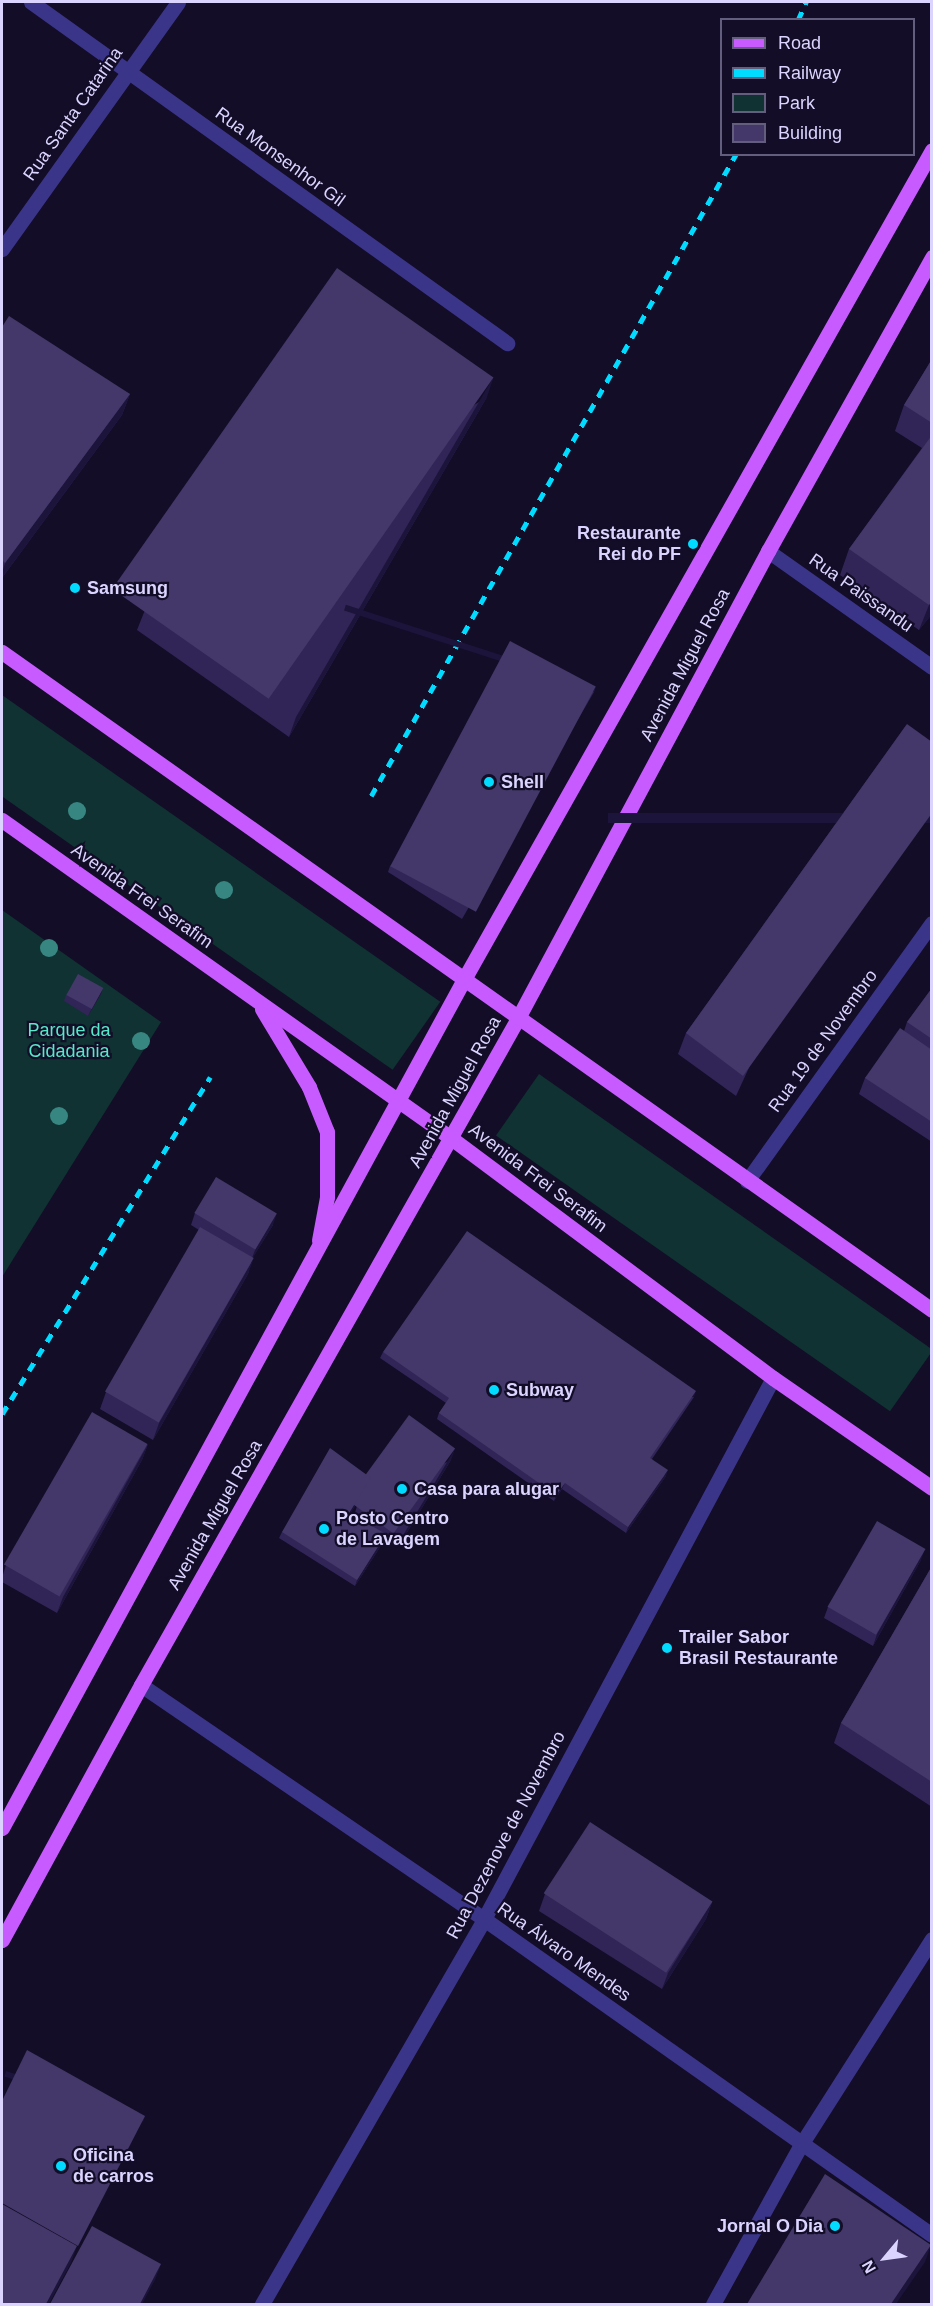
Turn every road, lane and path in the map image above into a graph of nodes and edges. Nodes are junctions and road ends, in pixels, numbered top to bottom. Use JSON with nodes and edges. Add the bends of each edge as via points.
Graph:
{"nodes":[{"id":1,"x":31,"y":2,"type":"edge"},
{"id":2,"x":178,"y":2,"type":"edge"},
{"id":3,"x":127,"y":71,"type":"junction"},
{"id":4,"x":932,"y":150,"type":"edge"},
{"id":5,"x":2,"y":249,"type":"edge"},
{"id":6,"x":932,"y":257,"type":"edge"},
{"id":7,"x":507,"y":343,"type":"dead end"},
{"id":8,"x":768,"y":551,"type":"junction"},
{"id":9,"x":2,"y":652,"type":"edge"},
{"id":10,"x":932,"y":667,"type":"edge"},
{"id":11,"x":2,"y":820,"type":"edge"},
{"id":12,"x":932,"y":922,"type":"edge"},
{"id":13,"x":463,"y":981,"type":"junction"},
{"id":14,"x":259,"y":1004,"type":"junction"},
{"id":15,"x":518,"y":1018,"type":"junction"},
{"id":16,"x":398,"y":1101,"type":"junction"},
{"id":17,"x":451,"y":1138,"type":"junction"},
{"id":18,"x":747,"y":1181,"type":"junction"},
{"id":19,"x":315,"y":1257,"type":"junction"},
{"id":20,"x":932,"y":1310,"type":"edge"},
{"id":21,"x":773,"y":1378,"type":"junction"},
{"id":22,"x":932,"y":1488,"type":"edge"},
{"id":23,"x":141,"y":1685,"type":"junction"},
{"id":24,"x":2,"y":1828,"type":"edge"},
{"id":25,"x":484,"y":1919,"type":"junction"},
{"id":26,"x":932,"y":1939,"type":"edge"},
{"id":27,"x":2,"y":1940,"type":"edge"},
{"id":28,"x":802,"y":2143,"type":"junction"},
{"id":29,"x":932,"y":2235,"type":"edge"},
{"id":30,"x":262,"y":2304,"type":"edge"},
{"id":31,"x":713,"y":2304,"type":"edge"}],
"edges":[{"from":1,"to":3,"type":"street","name":"Rua Monsenhor Gil"},
{"from":2,"to":3,"type":"street","name":"Rua Santa Catarina"},
{"from":3,"to":5,"type":"street","name":"Rua Santa Catarina"},
{"from":3,"to":7,"type":"street","name":"Rua Monsenhor Gil"},
{"from":4,"to":13,"type":"main road","name":"Avenida Miguel Rosa"},
{"from":6,"to":8,"type":"main road","name":"Avenida Miguel Rosa"},
{"from":8,"to":10,"type":"street","name":"Rua Paissandu"},
{"from":8,"to":15,"type":"main road","name":"Avenida Miguel Rosa"},
{"from":9,"to":13,"type":"main road"},
{"from":11,"to":14,"type":"main road","name":"Avenida Frei Serafim"},
{"from":12,"to":18,"type":"street","name":"Rua 19 de Novembro"},
{"from":13,"to":15,"type":"main road"},
{"from":13,"to":16,"type":"main road","name":"Avenida Miguel Rosa"},
{"from":14,"to":16,"type":"main road","name":"Avenida Frei Serafim"},
{"from":14,"to":19,"type":"main road","via":[[309,1087],[327,1132],[327,1197]]},
{"from":15,"to":17,"type":"main road","name":"Avenida Miguel Rosa"},
{"from":15,"to":18,"type":"main road"},
{"from":16,"to":17,"type":"main road","name":"Avenida Frei Serafim"},
{"from":16,"to":19,"type":"main road","name":"Avenida Miguel Rosa"},
{"from":17,"to":21,"type":"main road","name":"Avenida Frei Serafim"},
{"from":17,"to":23,"type":"main road","name":"Avenida Miguel Rosa"},
{"from":18,"to":20,"type":"main road"},
{"from":19,"to":24,"type":"main road","name":"Avenida Miguel Rosa"},
{"from":21,"to":22,"type":"main road","name":"Avenida Frei Serafim"},
{"from":21,"to":25,"type":"street","name":"Rua Dezenove de Novembro"},
{"from":23,"to":25,"type":"street","name":"Rua Álvaro Mendes"},
{"from":23,"to":27,"type":"main road","name":"Avenida Miguel Rosa"},
{"from":25,"to":28,"type":"street","name":"Rua Álvaro Mendes"},
{"from":25,"to":30,"type":"street","name":"Rua Dezenove de Novembro"},
{"from":26,"to":28,"type":"street"},
{"from":28,"to":29,"type":"street","name":"Rua Álvaro Mendes"},
{"from":28,"to":31,"type":"street"}]}
